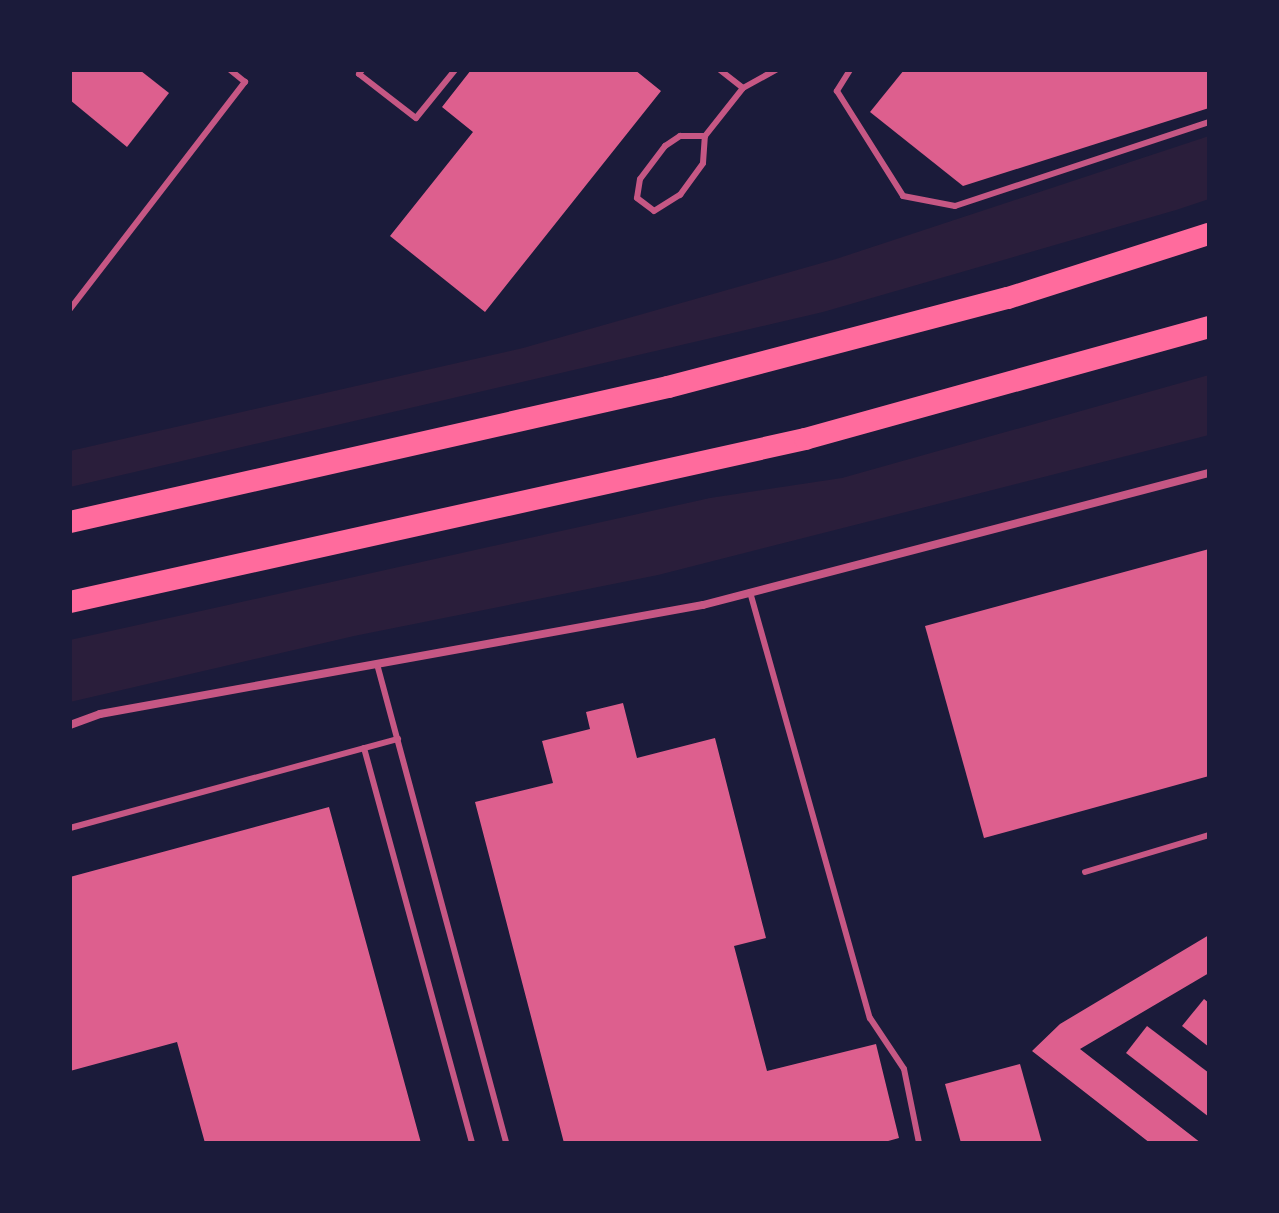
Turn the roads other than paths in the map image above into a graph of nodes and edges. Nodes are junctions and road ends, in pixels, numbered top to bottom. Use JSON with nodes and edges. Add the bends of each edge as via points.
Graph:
{"nodes":[{"id":1,"x":230,"y":70,"type":"edge"},
{"id":2,"x":362,"y":70,"type":"edge"},
{"id":3,"x":455,"y":70,"type":"edge"},
{"id":4,"x":720,"y":70,"type":"edge"},
{"id":5,"x":776,"y":70,"type":"edge"},
{"id":6,"x":850,"y":70,"type":"edge"},
{"id":7,"x":743,"y":88,"type":"junction"},
{"id":8,"x":1209,"y":122,"type":"edge"},
{"id":9,"x":705,"y":136,"type":"junction"},
{"id":10,"x":1209,"y":234,"type":"edge"},
{"id":11,"x":70,"y":309,"type":"edge"},
{"id":12,"x":1209,"y":327,"type":"edge"},
{"id":13,"x":1209,"y":473,"type":"edge"},
{"id":14,"x":70,"y":522,"type":"edge"},
{"id":15,"x":750,"y":592,"type":"junction"},
{"id":16,"x":70,"y":602,"type":"edge"},
{"id":17,"x":377,"y":664,"type":"junction"},
{"id":18,"x":70,"y":725,"type":"edge"},
{"id":19,"x":398,"y":739,"type":"junction"},
{"id":20,"x":364,"y":748,"type":"junction"},
{"id":21,"x":70,"y":828,"type":"edge"},
{"id":22,"x":1209,"y":835,"type":"edge"},
{"id":23,"x":1085,"y":872,"type":"dead end"},
{"id":24,"x":472,"y":1143,"type":"edge"},
{"id":25,"x":506,"y":1143,"type":"edge"},
{"id":26,"x":919,"y":1143,"type":"edge"}],
"edges":[{"from":1,"to":11,"type":"lane","via":[[245,82]]},
{"from":2,"to":3,"type":"lane","via":[[359,74],[416,118]]},
{"from":4,"to":7,"type":"lane"},
{"from":5,"to":7,"type":"lane"},
{"from":6,"to":8,"type":"lane","via":[[837,91],[903,196],[955,206]]},
{"from":7,"to":9,"type":"lane"},
{"from":9,"to":9,"type":"lane","via":[[680,136],[665,146],[640,179],[637,198],[654,211],[680,195],[703,163]]},
{"from":10,"to":14,"type":"highway","via":[[1008,298],[668,387]]},
{"from":12,"to":16,"type":"highway","via":[[805,439]]},
{"from":13,"to":15,"type":"street"},
{"from":15,"to":17,"type":"street"},
{"from":15,"to":26,"type":"lane","via":[[870,1018],[904,1069]]},
{"from":17,"to":18,"type":"street","via":[[100,714]]},
{"from":17,"to":19,"type":"lane"},
{"from":19,"to":20,"type":"lane"},
{"from":19,"to":25,"type":"lane"},
{"from":20,"to":21,"type":"lane"},
{"from":20,"to":24,"type":"lane"},
{"from":22,"to":23,"type":"lane"}]}
